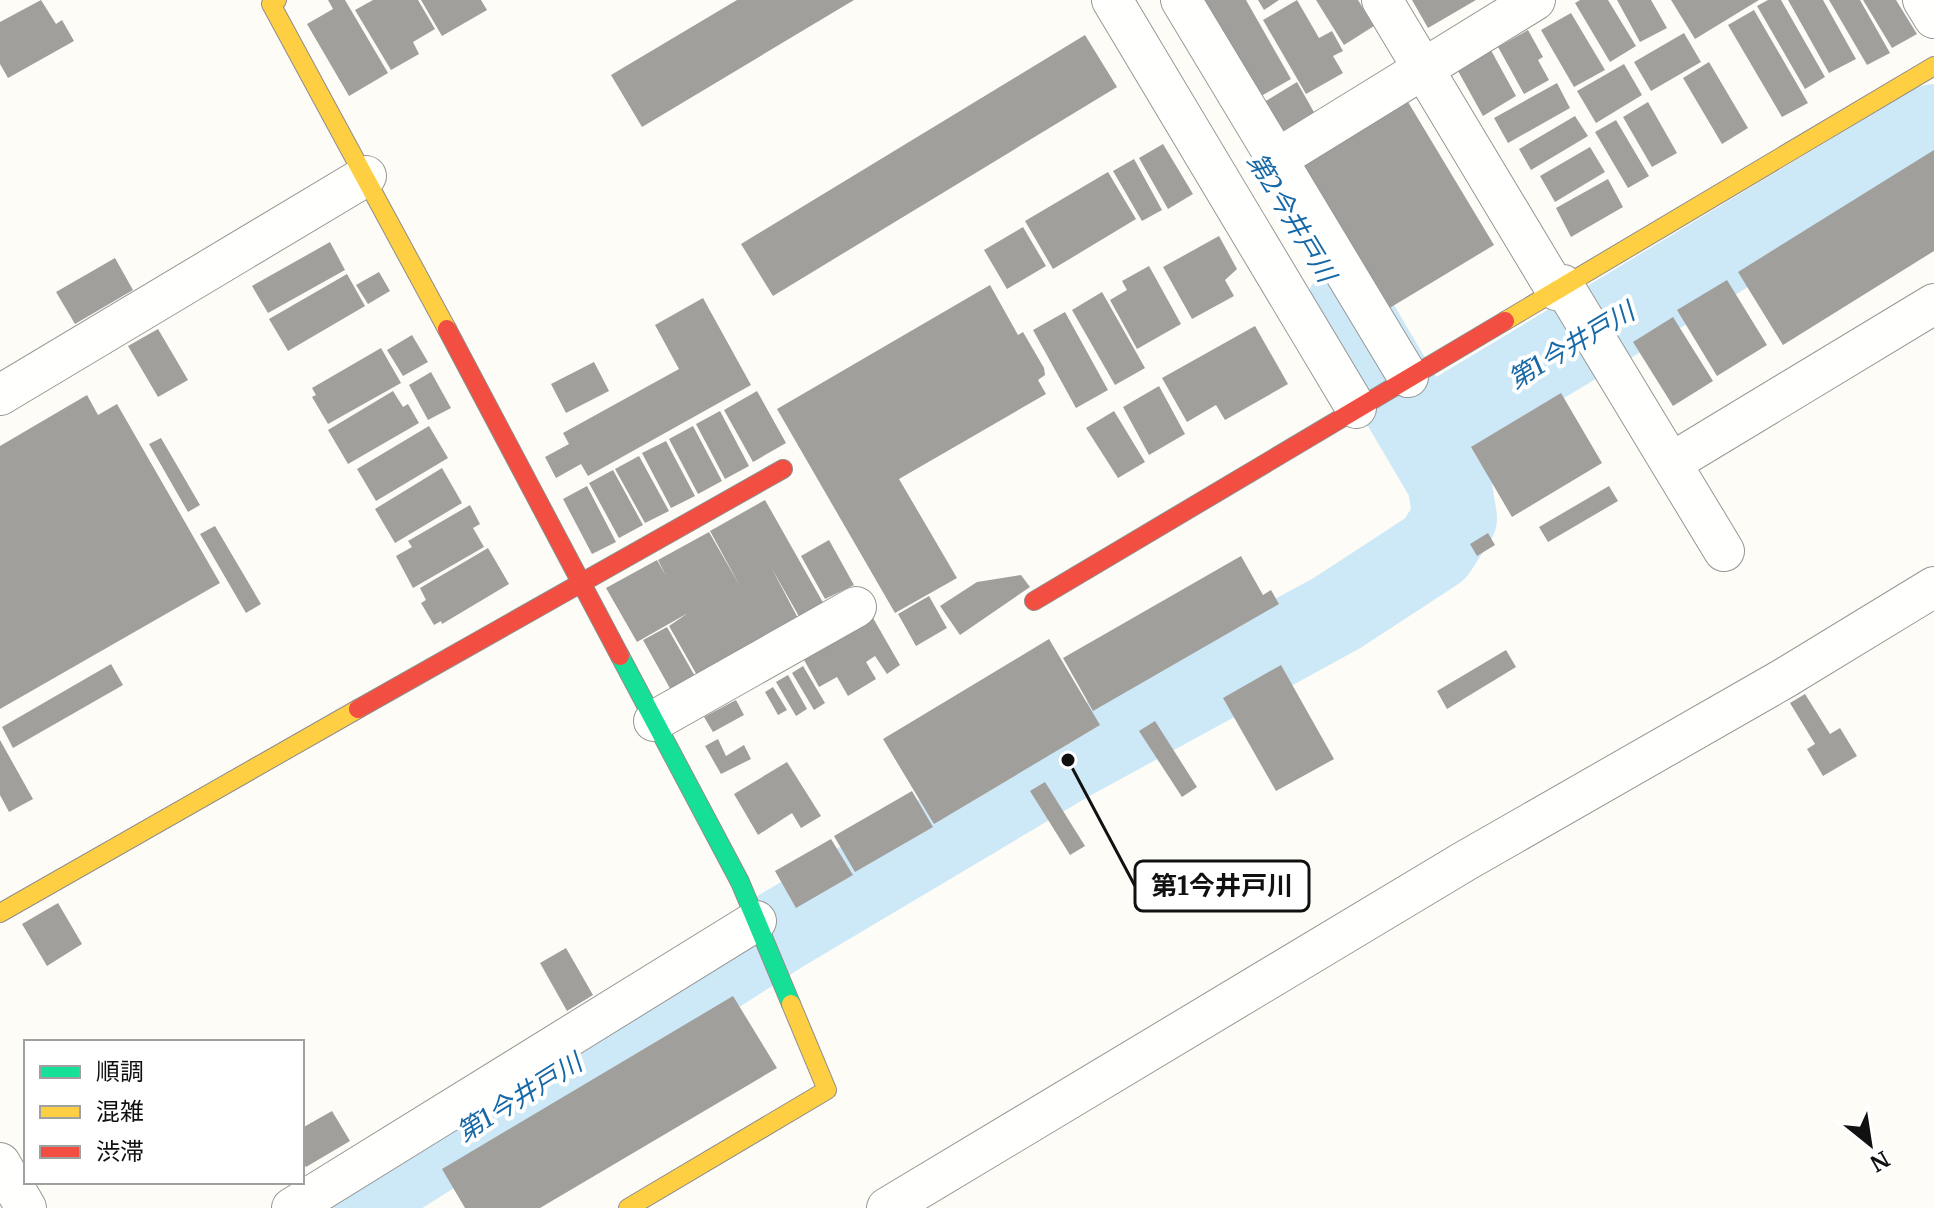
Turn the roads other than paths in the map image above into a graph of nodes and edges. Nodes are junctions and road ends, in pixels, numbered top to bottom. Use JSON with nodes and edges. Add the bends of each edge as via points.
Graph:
{"nodes":[{"id":1,"x":1112,"y":0,"type":"edge"},
{"id":2,"x":1181,"y":0,"type":"edge"},
{"id":3,"x":1382,"y":0,"type":"edge"},
{"id":4,"x":1535,"y":0,"type":"edge"},
{"id":5,"x":1923,"y":0,"type":"edge"},
{"id":6,"x":273,"y":1,"type":"edge"},
{"id":7,"x":1934,"y":18,"type":"edge"},
{"id":8,"x":1934,"y":66,"type":"edge"},
{"id":9,"x":1423,"y":69,"type":"junction"},
{"id":10,"x":1277,"y":159,"type":"junction"},
{"id":11,"x":366,"y":176,"type":"junction"},
{"id":12,"x":1562,"y":288,"type":"junction"},
{"id":13,"x":1934,"y":304,"type":"edge"},
{"id":14,"x":1406,"y":378,"type":"junction"},
{"id":15,"x":0,"y":395,"type":"edge"},
{"id":16,"x":1358,"y":407,"type":"junction"},
{"id":17,"x":1670,"y":461,"type":"junction"},
{"id":18,"x":783,"y":469,"type":"dead end"},
{"id":19,"x":1724,"y":551,"type":"dead end"},
{"id":20,"x":580,"y":582,"type":"junction"},
{"id":21,"x":1934,"y":587,"type":"edge"},
{"id":22,"x":1034,"y":601,"type":"dead end"},
{"id":23,"x":856,"y":607,"type":"dead end"},
{"id":24,"x":654,"y":721,"type":"junction"},
{"id":25,"x":0,"y":913,"type":"edge"},
{"id":26,"x":757,"y":923,"type":"junction"},
{"id":27,"x":0,"y":1163,"type":"edge"},
{"id":28,"x":26,"y":1208,"type":"edge"},
{"id":29,"x":292,"y":1208,"type":"edge"},
{"id":30,"x":628,"y":1208,"type":"edge"},
{"id":31,"x":887,"y":1208,"type":"edge"}],
"edges":[{"from":1,"to":16,"type":"street"},
{"from":2,"to":10,"type":"street"},
{"from":3,"to":9,"type":"street"},
{"from":4,"to":9,"type":"street"},
{"from":5,"to":7,"type":"street"},
{"from":6,"to":11,"type":"street"},
{"from":8,"to":12,"type":"street"},
{"from":9,"to":10,"type":"street"},
{"from":9,"to":12,"type":"street"},
{"from":10,"to":14,"type":"street"},
{"from":11,"to":15,"type":"street"},
{"from":11,"to":20,"type":"street"},
{"from":12,"to":14,"type":"street"},
{"from":12,"to":17,"type":"street"},
{"from":13,"to":17,"type":"street"},
{"from":14,"to":16,"type":"street"},
{"from":16,"to":22,"type":"street"},
{"from":17,"to":19,"type":"street"},
{"from":18,"to":20,"type":"street"},
{"from":20,"to":24,"type":"street"},
{"from":20,"to":25,"type":"street"},
{"from":21,"to":31,"type":"street"},
{"from":23,"to":24,"type":"street"},
{"from":24,"to":26,"type":"street"},
{"from":26,"to":29,"type":"street"},
{"from":26,"to":30,"type":"street","via":[[827,1090]]},
{"from":27,"to":28,"type":"street"}]}
